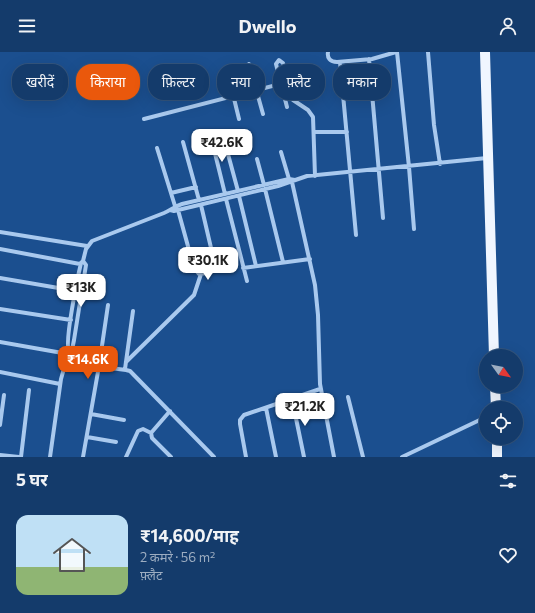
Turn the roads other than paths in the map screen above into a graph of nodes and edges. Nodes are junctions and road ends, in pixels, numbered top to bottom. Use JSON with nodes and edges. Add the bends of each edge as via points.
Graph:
{"nodes":[{"id":1,"x":328,"y":52,"type":"edge"},
{"id":2,"x":397,"y":52,"type":"edge"},
{"id":3,"x":428,"y":52,"type":"edge"},
{"id":4,"x":485,"y":52,"type":"edge"},
{"id":5,"x":369,"y":59,"type":"junction"},
{"id":6,"x":340,"y":62,"type":"junction"},
{"id":7,"x":276,"y":64,"type":"edge"},
{"id":8,"x":283,"y":64,"type":"edge"},
{"id":9,"x":218,"y":100,"type":"edge"},
{"id":10,"x":235,"y":100,"type":"edge"},
{"id":11,"x":260,"y":100,"type":"edge"},
{"id":12,"x":285,"y":100,"type":"edge"},
{"id":13,"x":293,"y":100,"type":"edge"},
{"id":14,"x":287,"y":107,"type":"dead end"},
{"id":15,"x":263,"y":114,"type":"dead end"},
{"id":16,"x":144,"y":119,"type":"dead end"},
{"id":17,"x":239,"y":119,"type":"dead end"},
{"id":18,"x":222,"y":132,"type":"dead end"},
{"id":19,"x":314,"y":132,"type":"junction"},
{"id":20,"x":347,"y":132,"type":"junction"},
{"id":21,"x":211,"y":137,"type":"dead end"},
{"id":22,"x":183,"y":142,"type":"dead end"},
{"id":23,"x":157,"y":148,"type":"dead end"},
{"id":24,"x":281,"y":152,"type":"dead end"},
{"id":25,"x":489,"y":158,"type":"junction"},
{"id":26,"x":257,"y":159,"type":"dead end"},
{"id":27,"x":440,"y":164,"type":"junction"},
{"id":28,"x":409,"y":167,"type":"junction"},
{"id":29,"x":379,"y":170,"type":"junction"},
{"id":30,"x":349,"y":172,"type":"junction"},
{"id":31,"x":315,"y":176,"type":"junction"},
{"id":32,"x":292,"y":180,"type":"junction"},
{"id":33,"x":196,"y":187,"type":"junction"},
{"id":34,"x":264,"y":187,"type":"junction"},
{"id":35,"x":171,"y":193,"type":"junction"},
{"id":36,"x":239,"y":194,"type":"junction"},
{"id":37,"x":226,"y":196,"type":"junction"},
{"id":38,"x":200,"y":202,"type":"junction"},
{"id":39,"x":176,"y":208,"type":"junction"},
{"id":40,"x":383,"y":218,"type":"dead end"},
{"id":41,"x":414,"y":229,"type":"dead end"},
{"id":42,"x":0,"y":232,"type":"edge"},
{"id":43,"x":356,"y":234,"type":"dead end"},
{"id":44,"x":87,"y":246,"type":"junction"},
{"id":45,"x":0,"y":249,"type":"edge"},
{"id":46,"x":310,"y":259,"type":"junction"},
{"id":47,"x":283,"y":262,"type":"junction"},
{"id":48,"x":82,"y":263,"type":"junction"},
{"id":49,"x":256,"y":266,"type":"junction"},
{"id":50,"x":243,"y":268,"type":"junction"},
{"id":51,"x":201,"y":274,"type":"junction"},
{"id":52,"x":0,"y":278,"type":"edge"},
{"id":53,"x":247,"y":281,"type":"dead end"},
{"id":54,"x":76,"y":291,"type":"junction"},
{"id":55,"x":108,"y":305,"type":"dead end"},
{"id":56,"x":0,"y":309,"type":"edge"},
{"id":57,"x":134,"y":310,"type":"dead end"},
{"id":58,"x":71,"y":320,"type":"junction"},
{"id":59,"x":0,"y":342,"type":"edge"},
{"id":60,"x":494,"y":349,"type":"edge"},
{"id":61,"x":68,"y":354,"type":"junction"},
{"id":62,"x":126,"y":362,"type":"junction"},
{"id":63,"x":99,"y":366,"type":"junction"},
{"id":64,"x":125,"y":369,"type":"junction"},
{"id":65,"x":0,"y":372,"type":"edge"},
{"id":66,"x":60,"y":384,"type":"junction"},
{"id":67,"x":320,"y":389,"type":"junction"},
{"id":68,"x":29,"y":390,"type":"dead end"},
{"id":69,"x":4,"y":395,"type":"dead end"},
{"id":70,"x":348,"y":397,"type":"dead end"},
{"id":71,"x":292,"y":399,"type":"junction"},
{"id":72,"x":266,"y":408,"type":"junction"},
{"id":73,"x":170,"y":411,"type":"junction"},
{"id":74,"x":91,"y":414,"type":"junction"},
{"id":75,"x":124,"y":420,"type":"dead end"},
{"id":76,"x":479,"y":420,"type":"edge"},
{"id":77,"x":0,"y":425,"type":"edge"},
{"id":78,"x":151,"y":432,"type":"junction"},
{"id":79,"x":87,"y":437,"type":"junction"},
{"id":80,"x":116,"y":442,"type":"dead end"},
{"id":81,"x":497,"y":445,"type":"edge"},
{"id":82,"x":0,"y":455,"type":"edge"},
{"id":83,"x":128,"y":456,"type":"edge"},
{"id":84,"x":20,"y":457,"type":"edge"},
{"id":85,"x":50,"y":457,"type":"edge"},
{"id":86,"x":83,"y":457,"type":"edge"},
{"id":87,"x":171,"y":457,"type":"edge"},
{"id":88,"x":214,"y":457,"type":"edge"},
{"id":89,"x":246,"y":457,"type":"edge"},
{"id":90,"x":276,"y":457,"type":"edge"},
{"id":91,"x":304,"y":457,"type":"edge"},
{"id":92,"x":334,"y":457,"type":"edge"},
{"id":93,"x":363,"y":457,"type":"edge"},
{"id":94,"x":402,"y":457,"type":"edge"},
{"id":95,"x":497,"y":457,"type":"edge"}],
"edges":[{"from":1,"to":6,"type":"street","via":[[330,60]]},
{"from":2,"to":5,"type":"street"},
{"from":2,"to":28,"type":"street"},
{"from":3,"to":27,"type":"street"},
{"from":4,"to":25,"type":"main road"},
{"from":5,"to":6,"type":"street"},
{"from":5,"to":29,"type":"street"},
{"from":6,"to":20,"type":"street"},
{"from":7,"to":8,"type":"street","via":[[279,60]]},
{"from":9,"to":16,"type":"street"},
{"from":10,"to":17,"type":"street"},
{"from":11,"to":15,"type":"street"},
{"from":12,"to":14,"type":"street"},
{"from":13,"to":19,"type":"street","via":[[308,110],[313,117]]},
{"from":18,"to":36,"type":"street"},
{"from":19,"to":20,"type":"street"},
{"from":19,"to":31,"type":"street"},
{"from":20,"to":30,"type":"street"},
{"from":21,"to":37,"type":"street"},
{"from":22,"to":33,"type":"street"},
{"from":23,"to":35,"type":"street"},
{"from":24,"to":32,"type":"street"},
{"from":25,"to":27,"type":"street"},
{"from":25,"to":60,"type":"main road"},
{"from":26,"to":34,"type":"street"},
{"from":27,"to":28,"type":"street"},
{"from":28,"to":29,"type":"street"},
{"from":28,"to":41,"type":"street"},
{"from":29,"to":30,"type":"street"},
{"from":29,"to":40,"type":"street"},
{"from":30,"to":31,"type":"street"},
{"from":30,"to":43,"type":"street"},
{"from":31,"to":32,"type":"street"},
{"from":32,"to":34,"type":"street"},
{"from":32,"to":46,"type":"street"},
{"from":33,"to":35,"type":"street"},
{"from":33,"to":38,"type":"street"},
{"from":34,"to":36,"type":"street"},
{"from":34,"to":47,"type":"street"},
{"from":35,"to":39,"type":"street"},
{"from":36,"to":37,"type":"street"},
{"from":36,"to":49,"type":"street"},
{"from":37,"to":38,"type":"street"},
{"from":37,"to":50,"type":"street"},
{"from":38,"to":39,"type":"street"},
{"from":38,"to":51,"type":"street","via":[[215,265],[213,271]]},
{"from":39,"to":44,"type":"street","via":[[98,238]]},
{"from":39,"to":51,"type":"street","via":[[193,265]]},
{"from":42,"to":44,"type":"street"},
{"from":44,"to":48,"type":"street"},
{"from":45,"to":48,"type":"street"},
{"from":46,"to":47,"type":"street"},
{"from":46,"to":67,"type":"street","via":[[316,297]]},
{"from":47,"to":49,"type":"street"},
{"from":48,"to":54,"type":"street"},
{"from":48,"to":61,"type":"street","via":[[86,265],[72,350]]},
{"from":49,"to":50,"type":"street"},
{"from":50,"to":53,"type":"street"},
{"from":51,"to":62,"type":"street","via":[[194,295]]},
{"from":52,"to":54,"type":"street"},
{"from":54,"to":58,"type":"street"},
{"from":55,"to":63,"type":"street"},
{"from":56,"to":58,"type":"street"},
{"from":57,"to":62,"type":"street"},
{"from":58,"to":61,"type":"street"},
{"from":59,"to":61,"type":"street"},
{"from":61,"to":63,"type":"street","via":[[80,363]]},
{"from":61,"to":66,"type":"street"},
{"from":62,"to":64,"type":"street"},
{"from":63,"to":64,"type":"street"},
{"from":63,"to":74,"type":"street"},
{"from":64,"to":73,"type":"street"},
{"from":65,"to":66,"type":"street"},
{"from":66,"to":85,"type":"street"},
{"from":67,"to":71,"type":"street"},
{"from":67,"to":92,"type":"street"},
{"from":68,"to":84,"type":"street"},
{"from":69,"to":77,"type":"street"},
{"from":70,"to":93,"type":"street"},
{"from":71,"to":72,"type":"street"},
{"from":71,"to":91,"type":"street"},
{"from":72,"to":89,"type":"street","via":[[240,420]]},
{"from":72,"to":90,"type":"street"},
{"from":73,"to":78,"type":"street"},
{"from":73,"to":88,"type":"street"},
{"from":74,"to":75,"type":"street"},
{"from":74,"to":79,"type":"street"},
{"from":76,"to":94,"type":"street"},
{"from":78,"to":83,"type":"street","via":[[143,429],[138,431]]},
{"from":78,"to":87,"type":"street","via":[[152,438]]},
{"from":79,"to":80,"type":"street"},
{"from":79,"to":86,"type":"street"},
{"from":81,"to":95,"type":"main road"},
{"from":82,"to":84,"type":"street"}]}
